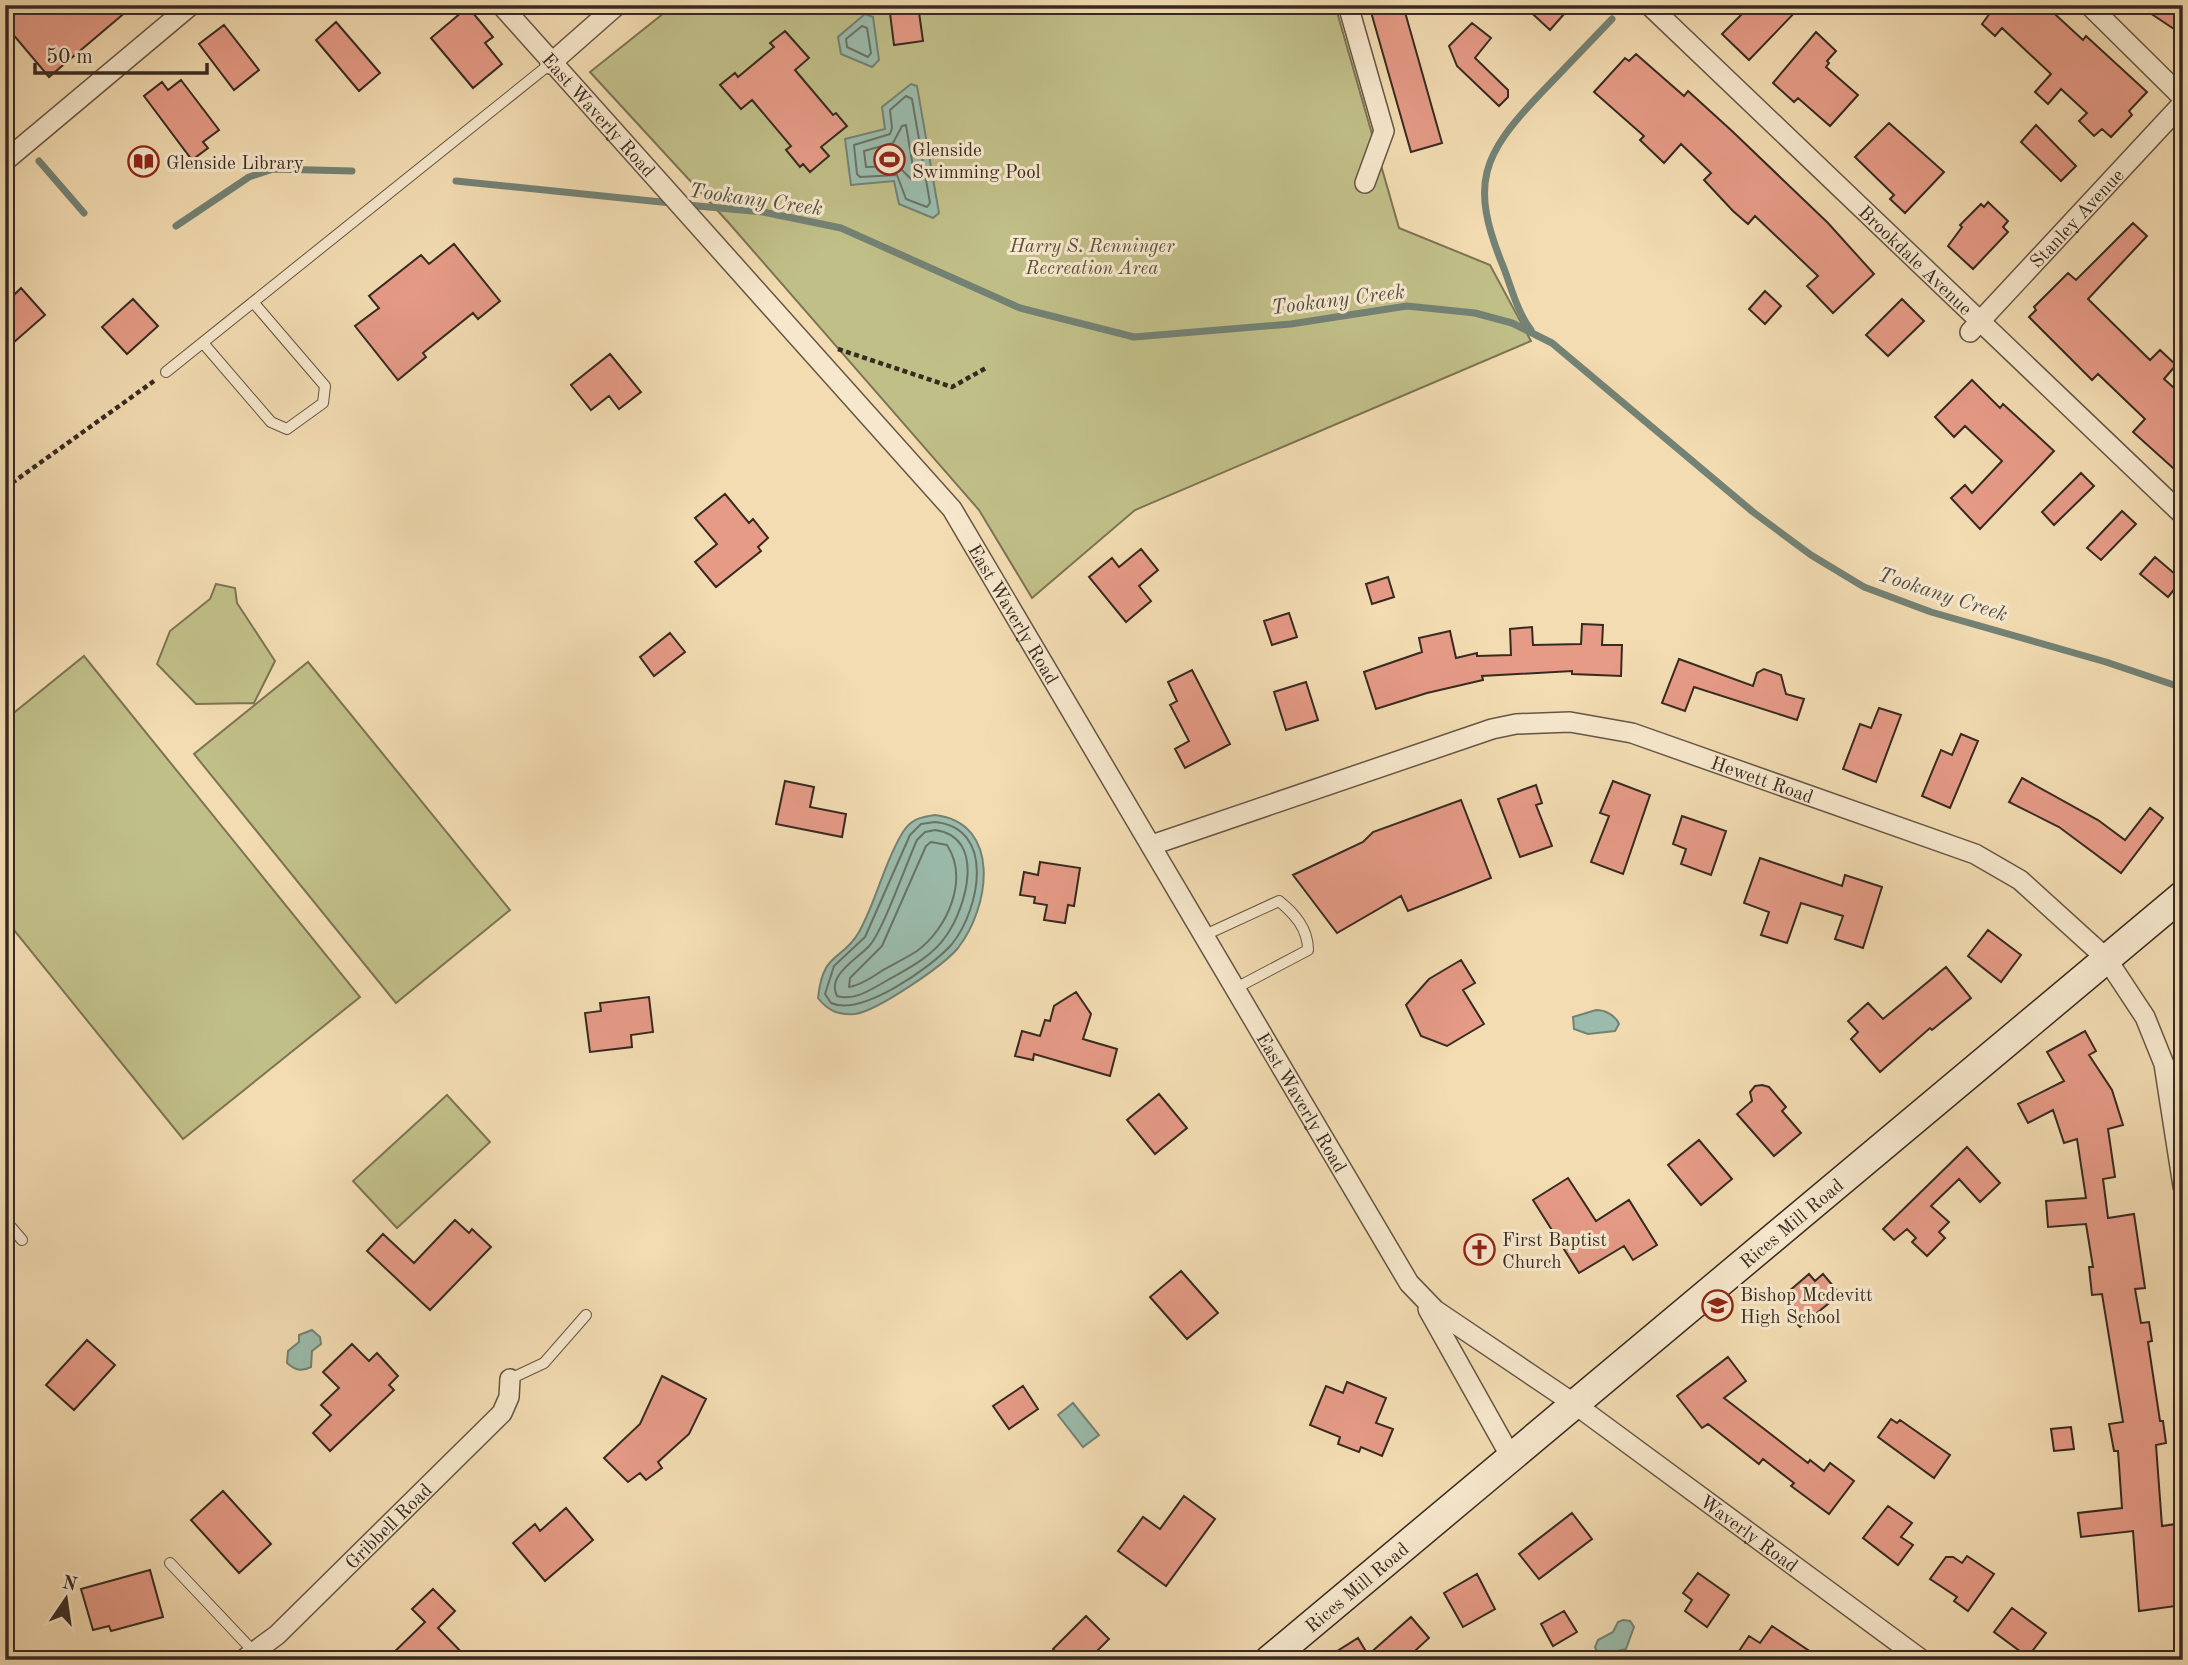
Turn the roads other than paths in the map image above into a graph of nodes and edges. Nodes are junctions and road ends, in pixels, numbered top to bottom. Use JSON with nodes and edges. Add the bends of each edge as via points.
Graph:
{"nodes":[{"id":1,"x":191,"y":5,"type":"edge"},
{"id":2,"x":501,"y":5,"type":"edge"},
{"id":3,"x":617,"y":5,"type":"edge"},
{"id":4,"x":1348,"y":5,"type":"edge"},
{"id":5,"x":1649,"y":5,"type":"edge"},
{"id":6,"x":2089,"y":5,"type":"edge"},
{"id":7,"x":551,"y":64,"type":"junction"},
{"id":8,"x":2183,"y":101,"type":"edge"},
{"id":9,"x":5,"y":161,"type":"edge"},
{"id":10,"x":1365,"y":183,"type":"dead end"},
{"id":11,"x":253,"y":302,"type":"junction"},
{"id":12,"x":1975,"y":326,"type":"junction"},
{"id":13,"x":203,"y":343,"type":"junction"},
{"id":14,"x":166,"y":372,"type":"road end"},
{"id":15,"x":2183,"y":515,"type":"edge"},
{"id":16,"x":1152,"y":845,"type":"junction"},
{"id":17,"x":2183,"y":895,"type":"edge"},
{"id":18,"x":1205,"y":935,"type":"junction"},
{"id":19,"x":2106,"y":958,"type":"junction"},
{"id":20,"x":1236,"y":988,"type":"junction"},
{"id":21,"x":2183,"y":1186,"type":"edge"},
{"id":22,"x":5,"y":1220,"type":"edge"},
{"id":23,"x":22,"y":1240,"type":"dead end"},
{"id":24,"x":1423,"y":1298,"type":"junction"},
{"id":25,"x":586,"y":1315,"type":"dead end"},
{"id":26,"x":510,"y":1378,"type":"joint"},
{"id":27,"x":1576,"y":1405,"type":"junction"},
{"id":28,"x":1511,"y":1457,"type":"junction"},
{"id":29,"x":170,"y":1563,"type":"dead end"},
{"id":30,"x":249,"y":1657,"type":"edge"},
{"id":31,"x":1269,"y":1660,"type":"edge"},
{"id":32,"x":1922,"y":1660,"type":"edge"}],
"edges":[{"from":1,"to":9,"type":"street"},
{"from":2,"to":7,"type":"street","name":"East Waverly Road"},
{"from":3,"to":7,"type":"street"},
{"from":4,"to":10,"type":"street","via":[[1384,131]]},
{"from":5,"to":12,"type":"street","name":"Brookdale Avenue"},
{"from":6,"to":8,"type":"street"},
{"from":7,"to":11,"type":"lane"},
{"from":7,"to":16,"type":"street","name":"East Waverly Road","via":[[953,509]]},
{"from":8,"to":12,"type":"street","name":"Stanley Avenue"},
{"from":11,"to":13,"type":"lane"},
{"from":11,"to":13,"type":"lane","via":[[325,386],[323,403],[287,429],[271,422]]},
{"from":12,"to":15,"type":"street","name":"Brookdale Avenue"},
{"from":13,"to":14,"type":"lane"},
{"from":16,"to":18,"type":"street","name":"East Waverly Road"},
{"from":16,"to":19,"type":"street","name":"Hewett Road","via":[[1492,729],[1570,722],[1632,733],[1975,854],[2037,892]]},
{"from":17,"to":19,"type":"street","name":"Rices Mill Road"},
{"from":18,"to":20,"type":"street","name":"East Waverly Road"},
{"from":18,"to":20,"type":"lane","via":[[1279,901],[1293,912],[1308,937],[1308,950]]},
{"from":19,"to":21,"type":"street","name":"Hewett Road","via":[[2145,1017],[2164,1064]]},
{"from":19,"to":27,"type":"street","name":"Rices Mill Road"},
{"from":20,"to":24,"type":"street","name":"East Waverly Road","via":[[1400,1270]]},
{"from":22,"to":23,"type":"lane"},
{"from":24,"to":27,"type":"street","name":"East Waverly Road"},
{"from":24,"to":28,"type":"street","name":"East Waverly Road"},
{"from":25,"to":26,"type":"lane","via":[[544,1363]]},
{"from":26,"to":30,"type":"street","name":"Gribbell Road","via":[[502,1413]]},
{"from":27,"to":28,"type":"street","name":"Rices Mill Road"},
{"from":27,"to":32,"type":"street","name":"Waverly Road"},
{"from":28,"to":31,"type":"street","name":"Rices Mill Road"},
{"from":29,"to":30,"type":"lane"}]}
